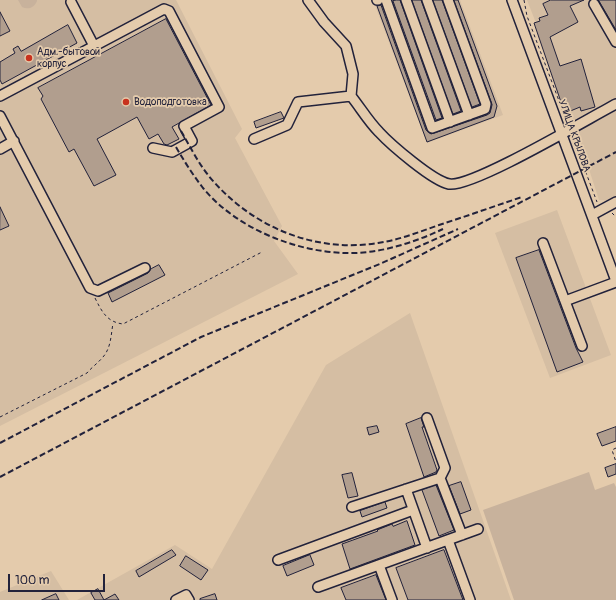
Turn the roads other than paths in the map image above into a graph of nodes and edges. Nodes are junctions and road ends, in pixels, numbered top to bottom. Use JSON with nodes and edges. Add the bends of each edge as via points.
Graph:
{"nodes":[{"id":1,"x":308,"y":0,"type":"edge"},
{"id":2,"x":386,"y":0,"type":"edge"},
{"id":3,"x":406,"y":0,"type":"edge"},
{"id":4,"x":427,"y":0,"type":"edge"},
{"id":5,"x":448,"y":0,"type":"edge"},
{"id":6,"x":512,"y":0,"type":"edge"},
{"id":7,"x":71,"y":2,"type":"dead end"},
{"id":8,"x":594,"y":4,"type":"dead end"},
{"id":9,"x":616,"y":42,"type":"edge"},
{"id":10,"x":94,"y":46,"type":"junction"},
{"id":11,"x":0,"y":96,"type":"edge"},
{"id":12,"x":351,"y":96,"type":"junction"},
{"id":13,"x":616,"y":104,"type":"edge"},
{"id":14,"x":469,"y":115,"type":"junction"},
{"id":15,"x":0,"y":116,"type":"edge"},
{"id":16,"x":450,"y":122,"type":"junction"},
{"id":17,"x":565,"y":131,"type":"junction"},
{"id":18,"x":254,"y":140,"type":"dead end"},
{"id":19,"x":14,"y":141,"type":"junction"},
{"id":20,"x":153,"y":148,"type":"dead end"},
{"id":21,"x":0,"y":149,"type":"edge"},
{"id":22,"x":616,"y":202,"type":"edge"},
{"id":23,"x":592,"y":215,"type":"junction"},
{"id":24,"x":543,"y":242,"type":"dead end"},
{"id":25,"x":145,"y":268,"type":"dead end"},
{"id":26,"x":616,"y":281,"type":"edge"},
{"id":27,"x":565,"y":300,"type":"junction"},
{"id":28,"x":582,"y":346,"type":"dead end"},
{"id":29,"x":427,"y":418,"type":"dead end"},
{"id":30,"x":440,"y":478,"type":"junction"},
{"id":31,"x":406,"y":489,"type":"junction"},
{"id":32,"x":352,"y":507,"type":"dead end"},
{"id":33,"x":413,"y":510,"type":"junction"},
{"id":34,"x":478,"y":530,"type":"dead end"},
{"id":35,"x":462,"y":535,"type":"junction"},
{"id":36,"x":448,"y":540,"type":"junction"},
{"id":37,"x":427,"y":548,"type":"junction"},
{"id":38,"x":278,"y":560,"type":"dead end"},
{"id":39,"x":379,"y":565,"type":"junction"},
{"id":40,"x":318,"y":587,"type":"dead end"},
{"id":41,"x":176,"y":600,"type":"edge"},
{"id":42,"x":189,"y":600,"type":"edge"},
{"id":43,"x":392,"y":600,"type":"edge"},
{"id":44,"x":470,"y":600,"type":"edge"}],
"edges":[{"from":1,"to":12,"type":"street","via":[[346,46],[353,74]]},
{"from":2,"to":16,"type":"street","via":[[432,128]]},
{"from":3,"to":16,"type":"street"},
{"from":4,"to":14,"type":"street"},
{"from":5,"to":14,"type":"street","via":[[486,104],[485,109]]},
{"from":6,"to":17,"type":"street","name":"УЛИЦА КРЫЛОВА"},
{"from":7,"to":10,"type":"street"},
{"from":8,"to":9,"type":"street"},
{"from":10,"to":11,"type":"street"},
{"from":10,"to":20,"type":"street","via":[[164,9],[169,11],[219,107],[184,126],[192,142],[172,152]]},
{"from":12,"to":17,"type":"street","via":[[379,132],[421,168],[438,180],[450,184],[460,184],[486,173]]},
{"from":12,"to":18,"type":"street","via":[[298,102],[287,125]]},
{"from":13,"to":17,"type":"street"},
{"from":14,"to":16,"type":"street"},
{"from":15,"to":19,"type":"street"},
{"from":17,"to":23,"type":"street","name":"УЛИЦА КРЫЛОВА"},
{"from":19,"to":21,"type":"street"},
{"from":19,"to":25,"type":"street","via":[[90,288],[98,291]]},
{"from":22,"to":23,"type":"street"},
{"from":23,"to":26,"type":"street","name":"УЛИЦА КРЫЛОВА"},
{"from":24,"to":27,"type":"street"},
{"from":26,"to":27,"type":"street"},
{"from":27,"to":28,"type":"street"},
{"from":29,"to":30,"type":"street","via":[[445,468]]},
{"from":30,"to":31,"type":"street"},
{"from":30,"to":35,"type":"street"},
{"from":31,"to":32,"type":"street"},
{"from":31,"to":33,"type":"street"},
{"from":33,"to":37,"type":"street"},
{"from":33,"to":38,"type":"street"},
{"from":34,"to":35,"type":"street"},
{"from":35,"to":36,"type":"street"},
{"from":36,"to":37,"type":"street"},
{"from":36,"to":44,"type":"street"},
{"from":37,"to":39,"type":"street"},
{"from":39,"to":40,"type":"street"},
{"from":39,"to":43,"type":"street"},
{"from":41,"to":42,"type":"street","via":[[186,594]]}]}
